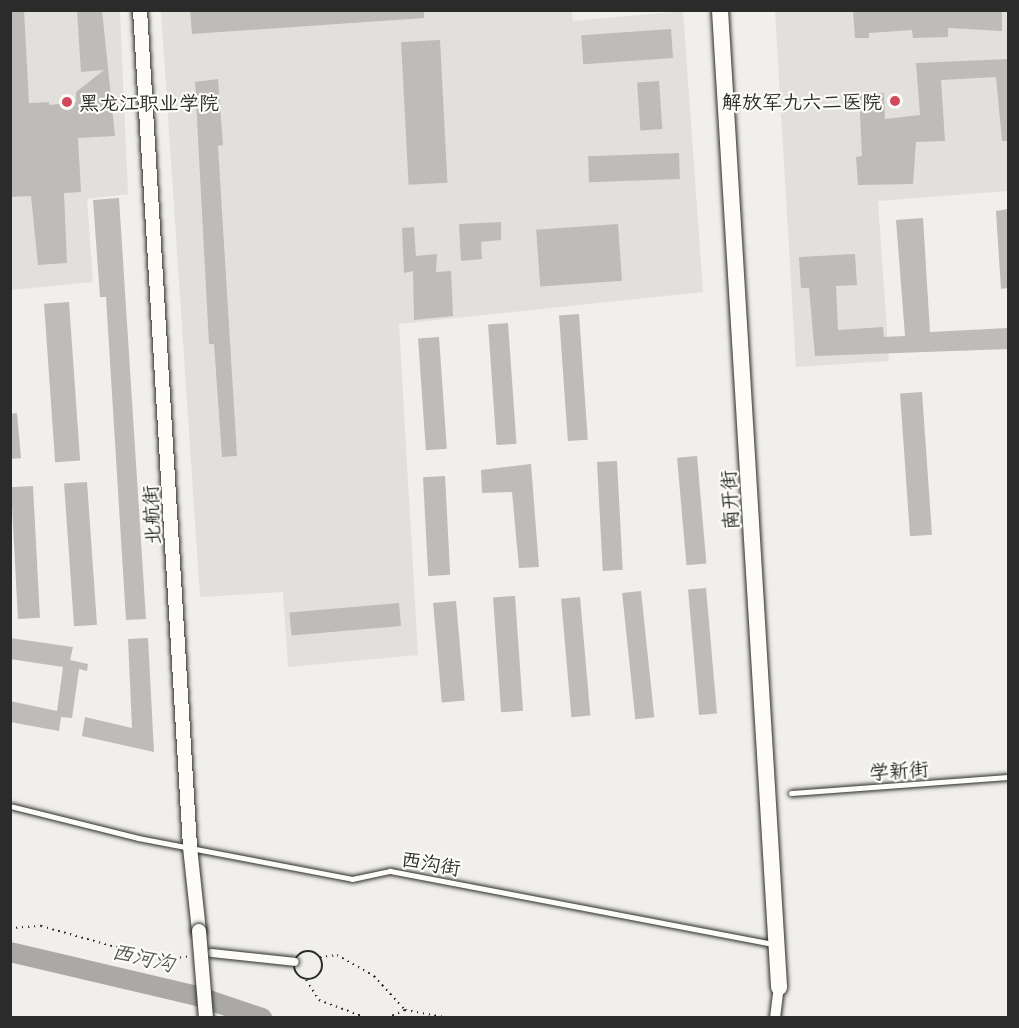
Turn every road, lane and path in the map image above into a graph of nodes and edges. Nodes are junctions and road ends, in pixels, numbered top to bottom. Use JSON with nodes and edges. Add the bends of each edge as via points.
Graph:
{"nodes":[{"id":1,"x":140,"y":10,"type":"edge"},
{"id":2,"x":720,"y":10,"type":"edge"},
{"id":3,"x":1008,"y":777,"type":"edge"},
{"id":4,"x":792,"y":793,"type":"dead end"},
{"id":5,"x":10,"y":806,"type":"edge"},
{"id":6,"x":190,"y":847,"type":"junction"},
{"id":7,"x":10,"y":928,"type":"edge"},
{"id":8,"x":776,"y":944,"type":"junction"},
{"id":9,"x":211,"y":953,"type":"joint"},
{"id":10,"x":320,"y":957,"type":"junction"},
{"id":11,"x":295,"y":962,"type":"junction"},
{"id":12,"x":306,"y":979,"type":"junction"},
{"id":13,"x":779,"y":987,"type":"joint"},
{"id":14,"x":405,"y":1010,"type":"junction"},
{"id":15,"x":63,"y":1017,"type":"edge"},
{"id":16,"x":113,"y":1017,"type":"edge"},
{"id":17,"x":206,"y":1017,"type":"edge"},
{"id":18,"x":367,"y":1017,"type":"edge"},
{"id":19,"x":387,"y":1017,"type":"edge"},
{"id":20,"x":450,"y":1017,"type":"edge"},
{"id":21,"x":775,"y":1017,"type":"edge"}],
"edges":[{"from":1,"to":6,"type":"street","name":"北航街"},
{"from":2,"to":8,"type":"main road","name":"南开街"},
{"from":3,"to":4,"type":"lane","name":"学新街"},
{"from":5,"to":6,"type":"lane","name":"西沟街"},
{"from":6,"to":8,"type":"lane","name":"西沟街","via":[[352,879],[390,871]]},
{"from":6,"to":17,"type":"street","name":"北航街","bridge":true},
{"from":7,"to":9,"type":"path","via":[[41,926],[162,960]]},
{"from":8,"to":13,"type":"main road","name":"南开街"},
{"from":9,"to":11,"type":"street"},
{"from":10,"to":11,"type":"path","via":[[313,951],[304,951]]},
{"from":10,"to":12,"type":"path","via":[[321,971]]},
{"from":10,"to":14,"type":"path","via":[[337,955],[374,976]]},
{"from":11,"to":12,"type":"path","via":[[298,975]]},
{"from":12,"to":18,"type":"path","via":[[320,1000]]},
{"from":13,"to":21,"type":"street"},
{"from":14,"to":19,"type":"path"},
{"from":14,"to":20,"type":"path"},
{"from":15,"to":16,"type":"path"}]}
